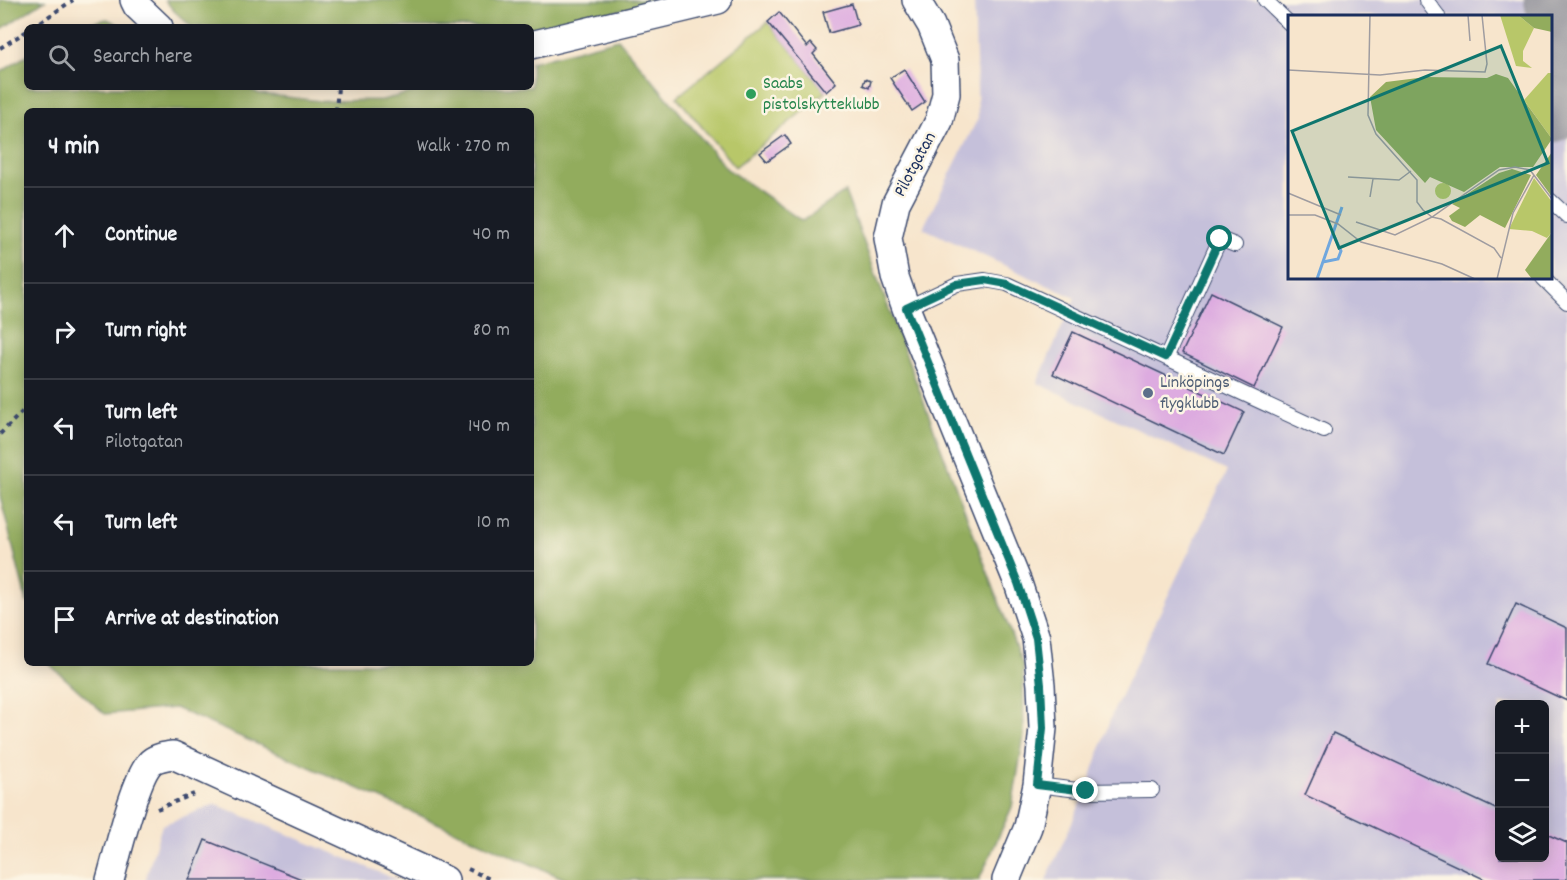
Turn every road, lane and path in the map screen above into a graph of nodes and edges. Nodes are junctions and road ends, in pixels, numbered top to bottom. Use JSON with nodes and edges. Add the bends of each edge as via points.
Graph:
{"nodes":[{"id":1,"x":73,"y":0,"type":"edge"},
{"id":2,"x":134,"y":0,"type":"edge"},
{"id":3,"x":718,"y":0,"type":"edge"},
{"id":4,"x":916,"y":0,"type":"edge"},
{"id":5,"x":1265,"y":0,"type":"edge"},
{"id":6,"x":1426,"y":0,"type":"edge"},
{"id":7,"x":1437,"y":15,"type":"edge"},
{"id":8,"x":1288,"y":22,"type":"edge"},
{"id":9,"x":37,"y":24,"type":"edge"},
{"id":10,"x":156,"y":24,"type":"edge"},
{"id":11,"x":24,"y":33,"type":"edge"},
{"id":12,"x":534,"y":44,"type":"edge"},
{"id":13,"x":0,"y":48,"type":"edge"},
{"id":14,"x":338,"y":90,"type":"edge"},
{"id":15,"x":336,"y":108,"type":"edge"},
{"id":16,"x":1552,"y":201,"type":"edge"},
{"id":17,"x":1567,"y":216,"type":"edge"},
{"id":18,"x":1235,"y":245,"type":"dead end"},
{"id":19,"x":1544,"y":279,"type":"edge"},
{"id":20,"x":1567,"y":302,"type":"edge"},
{"id":21,"x":906,"y":308,"type":"junction"},
{"id":22,"x":1166,"y":357,"type":"junction"},
{"id":23,"x":24,"y":409,"type":"edge"},
{"id":24,"x":1324,"y":431,"type":"dead end"},
{"id":25,"x":0,"y":434,"type":"edge"},
{"id":26,"x":214,"y":774,"type":"junction"},
{"id":27,"x":1037,"y":785,"type":"junction"},
{"id":28,"x":1152,"y":790,"type":"dead end"},
{"id":29,"x":151,"y":815,"type":"dead end"},
{"id":30,"x":110,"y":880,"type":"edge"},
{"id":31,"x":445,"y":880,"type":"edge"},
{"id":32,"x":1006,"y":880,"type":"edge"}],
"edges":[{"from":1,"to":9,"type":"path"},
{"from":2,"to":10,"type":"street"},
{"from":3,"to":12,"type":"street"},
{"from":4,"to":21,"type":"street","name":"Pilotgatan","via":[[945,60],[946,94],[939,121],[896,203],[888,238]]},
{"from":5,"to":8,"type":"lane"},
{"from":6,"to":7,"type":"lane"},
{"from":11,"to":13,"type":"path"},
{"from":14,"to":15,"type":"path"},
{"from":16,"to":17,"type":"lane"},
{"from":18,"to":22,"type":"lane","via":[[1220,239]]},
{"from":19,"to":20,"type":"lane"},
{"from":21,"to":22,"type":"lane","via":[[957,284],[985,280],[1007,284]]},
{"from":21,"to":27,"type":"street","name":"Pilotgatan","via":[[1018,583],[1036,638],[1043,728]]},
{"from":22,"to":24,"type":"lane"},
{"from":23,"to":25,"type":"path"},
{"from":26,"to":29,"type":"path","via":[[204,790]]},
{"from":26,"to":30,"type":"street","via":[[173,755],[152,762],[133,800]]},
{"from":26,"to":31,"type":"street"},
{"from":27,"to":28,"type":"lane","via":[[1086,791]]},
{"from":27,"to":32,"type":"street","name":"Pilotgatan","via":[[1028,827]]}]}
